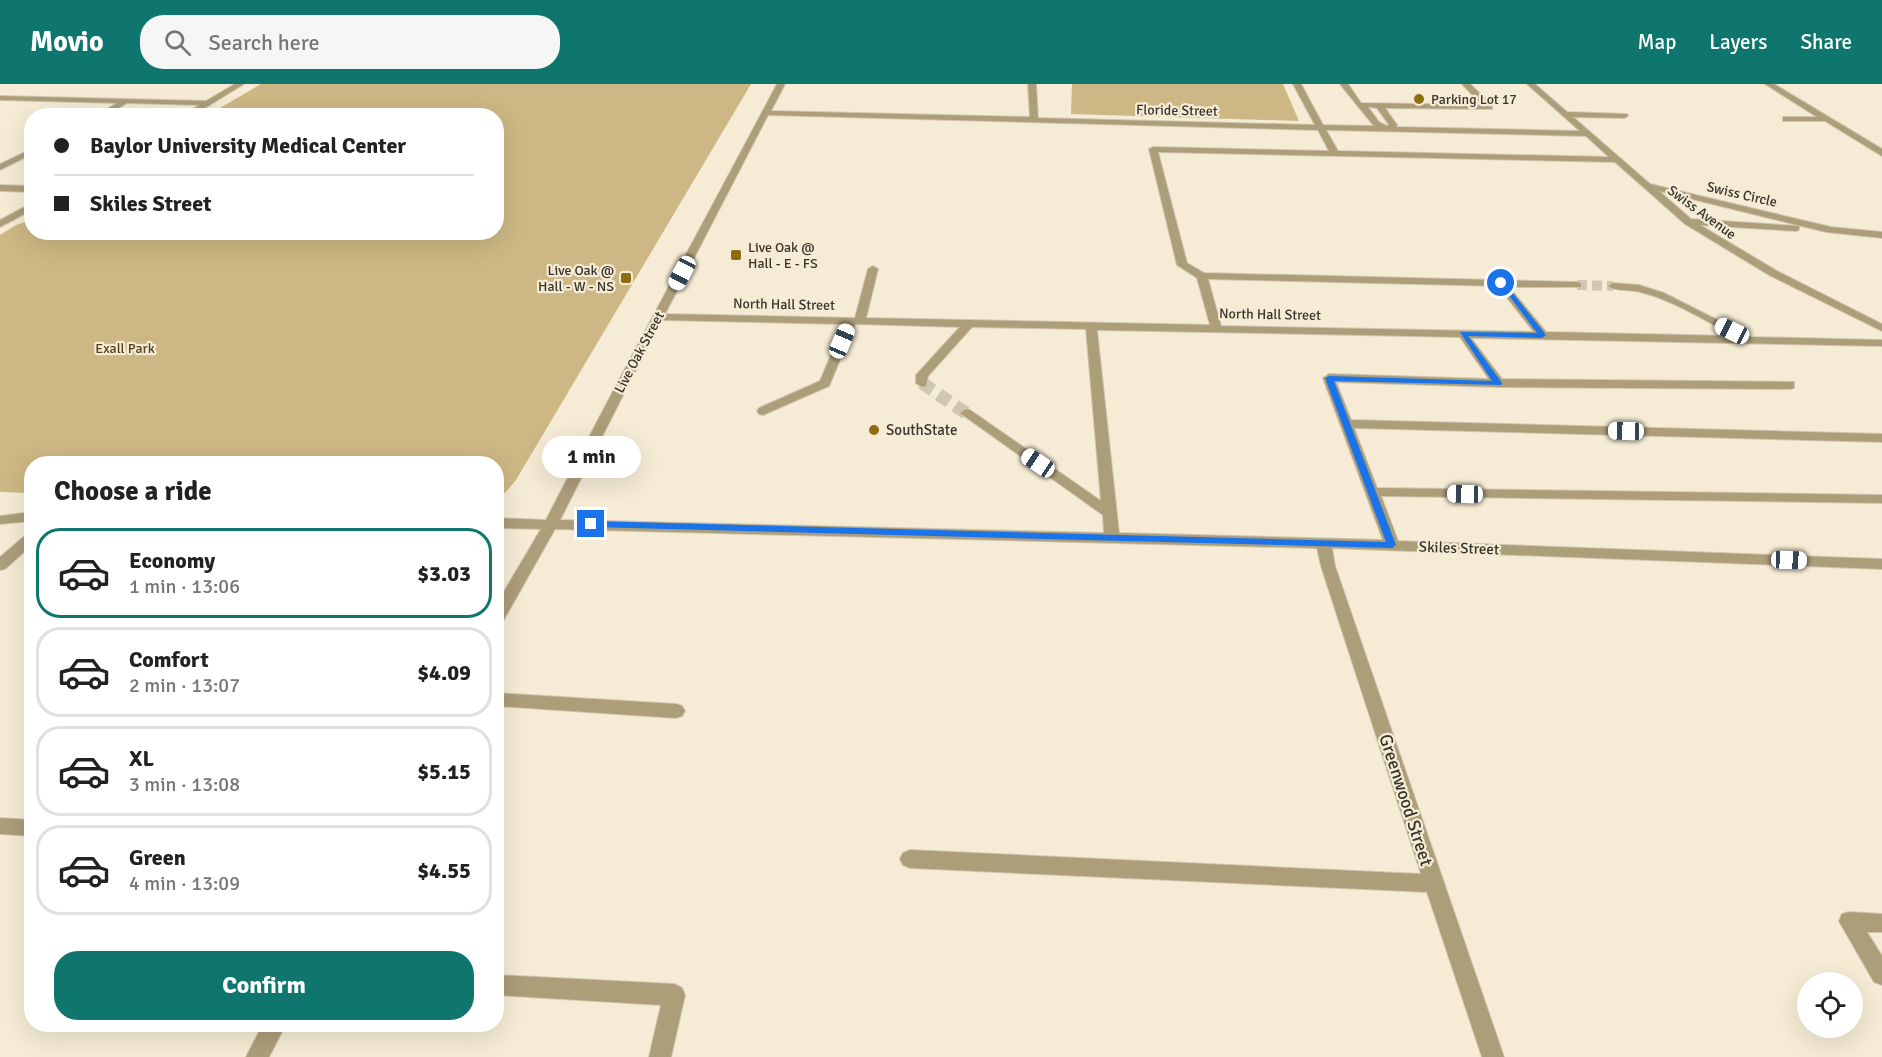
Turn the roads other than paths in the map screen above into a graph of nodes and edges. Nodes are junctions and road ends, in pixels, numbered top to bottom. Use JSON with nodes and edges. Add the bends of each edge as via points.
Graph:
{"nodes":[{"id":1,"x":240,"y":84,"type":"edge"},
{"id":2,"x":781,"y":84,"type":"edge"},
{"id":3,"x":1032,"y":84,"type":"edge"},
{"id":4,"x":1297,"y":84,"type":"edge"},
{"id":5,"x":1344,"y":84,"type":"edge"},
{"id":6,"x":1466,"y":84,"type":"edge"},
{"id":7,"x":1531,"y":84,"type":"edge"},
{"id":8,"x":1768,"y":84,"type":"edge"},
{"id":9,"x":0,"y":98,"type":"edge"},
{"id":10,"x":127,"y":101,"type":"junction"},
{"id":11,"x":208,"y":103,"type":"junction"},
{"id":12,"x":1363,"y":105,"type":"junction"},
{"id":13,"x":1379,"y":105,"type":"junction"},
{"id":14,"x":114,"y":108,"type":"edge"},
{"id":15,"x":200,"y":108,"type":"edge"},
{"id":16,"x":765,"y":113,"type":"junction"},
{"id":17,"x":1565,"y":114,"type":"junction"},
{"id":18,"x":1623,"y":116,"type":"dead end"},
{"id":19,"x":1786,"y":118,"type":"dead end"},
{"id":20,"x":1826,"y":119,"type":"junction"},
{"id":21,"x":1034,"y":120,"type":"junction"},
{"id":22,"x":1321,"y":128,"type":"junction"},
{"id":23,"x":1388,"y":130,"type":"junction"},
{"id":24,"x":1587,"y":134,"type":"junction"},
{"id":25,"x":1334,"y":152,"type":"junction"},
{"id":26,"x":1882,"y":153,"type":"edge"},
{"id":27,"x":24,"y":155,"type":"edge"},
{"id":28,"x":1614,"y":160,"type":"junction"},
{"id":29,"x":0,"y":167,"type":"edge"},
{"id":30,"x":1644,"y":185,"type":"junction"},
{"id":31,"x":0,"y":189,"type":"edge"},
{"id":32,"x":24,"y":189,"type":"edge"},
{"id":33,"x":24,"y":210,"type":"edge"},
{"id":34,"x":1688,"y":222,"type":"junction"},
{"id":35,"x":0,"y":224,"type":"edge"},
{"id":36,"x":1834,"y":230,"type":"junction"},
{"id":37,"x":1882,"y":235,"type":"edge"},
{"id":38,"x":873,"y":269,"type":"dead end"},
{"id":39,"x":1202,"y":276,"type":"junction"},
{"id":40,"x":1501,"y":283,"type":"junction"},
{"id":41,"x":1577,"y":285,"type":"tunnel mouth"},
{"id":42,"x":1612,"y":286,"type":"tunnel mouth"},
{"id":43,"x":658,"y":316,"type":"junction"},
{"id":44,"x":855,"y":320,"type":"junction"},
{"id":45,"x":970,"y":323,"type":"junction"},
{"id":46,"x":1091,"y":326,"type":"junction"},
{"id":47,"x":1216,"y":328,"type":"junction"},
{"id":48,"x":1882,"y":328,"type":"edge"},
{"id":49,"x":1463,"y":334,"type":"junction"},
{"id":50,"x":1542,"y":335,"type":"junction"},
{"id":51,"x":1751,"y":340,"type":"junction"},
{"id":52,"x":1882,"y":343,"type":"edge"},
{"id":53,"x":921,"y":383,"type":"dead end"},
{"id":54,"x":1498,"y":383,"type":"junction"},
{"id":55,"x":1790,"y":385,"type":"dead end"},
{"id":56,"x":763,"y":411,"type":"dead end"},
{"id":57,"x":966,"y":413,"type":"tunnel mouth"},
{"id":58,"x":1346,"y":424,"type":"junction"},
{"id":59,"x":1882,"y":438,"type":"edge"},
{"id":60,"x":1372,"y":492,"type":"junction"},
{"id":61,"x":1882,"y":499,"type":"edge"},
{"id":62,"x":1109,"y":513,"type":"junction"},
{"id":63,"x":24,"y":517,"type":"edge"},
{"id":64,"x":0,"y":520,"type":"edge"},
{"id":65,"x":504,"y":523,"type":"edge"},
{"id":66,"x":551,"y":523,"type":"junction"},
{"id":67,"x":1112,"y":537,"type":"junction"},
{"id":68,"x":1324,"y":543,"type":"junction"},
{"id":69,"x":24,"y":544,"type":"edge"},
{"id":70,"x":1392,"y":545,"type":"junction"},
{"id":71,"x":1882,"y":564,"type":"edge"},
{"id":72,"x":0,"y":565,"type":"edge"},
{"id":73,"x":504,"y":605,"type":"edge"},
{"id":74,"x":504,"y":700,"type":"edge"},
{"id":75,"x":676,"y":711,"type":"dead end"},
{"id":76,"x":0,"y":826,"type":"edge"},
{"id":77,"x":24,"y":828,"type":"edge"},
{"id":78,"x":910,"y":859,"type":"dead end"},
{"id":79,"x":1434,"y":883,"type":"junction"},
{"id":80,"x":1882,"y":923,"type":"edge"},
{"id":81,"x":1882,"y":975,"type":"edge"},
{"id":82,"x":504,"y":985,"type":"edge"},
{"id":83,"x":271,"y":1032,"type":"edge"},
{"id":84,"x":257,"y":1057,"type":"edge"},
{"id":85,"x":660,"y":1057,"type":"edge"},
{"id":86,"x":1493,"y":1057,"type":"edge"}],
"edges":[{"from":1,"to":11,"type":"street"},
{"from":2,"to":16,"type":"street","name":"Live Oak Street"},
{"from":3,"to":21,"type":"street"},
{"from":4,"to":22,"type":"street"},
{"from":5,"to":12,"type":"street"},
{"from":6,"to":13,"type":"street","via":[[1489,107]]},
{"from":7,"to":17,"type":"street","name":"Swiss Avenue"},
{"from":8,"to":20,"type":"street"},
{"from":9,"to":10,"type":"street"},
{"from":10,"to":11,"type":"street"},
{"from":10,"to":14,"type":"street"},
{"from":11,"to":15,"type":"street"},
{"from":12,"to":13,"type":"street"},
{"from":12,"to":23,"type":"street","via":[[1376,124]]},
{"from":13,"to":23,"type":"street","via":[[1393,125]]},
{"from":16,"to":21,"type":"street","name":"Floride Street"},
{"from":16,"to":43,"type":"street","name":"Live Oak Street"},
{"from":17,"to":18,"type":"street"},
{"from":17,"to":24,"type":"street","name":"Swiss Avenue"},
{"from":19,"to":20,"type":"street"},
{"from":20,"to":26,"type":"street"},
{"from":21,"to":22,"type":"street","name":"Floride Street"},
{"from":22,"to":23,"type":"street","name":"Floride Street"},
{"from":22,"to":25,"type":"street"},
{"from":23,"to":24,"type":"street","name":"Floride Street"},
{"from":24,"to":28,"type":"street","name":"Swiss Avenue"},
{"from":25,"to":28,"type":"street"},
{"from":25,"to":39,"type":"street","via":[[1153,148],[1182,265]]},
{"from":27,"to":29,"type":"street"},
{"from":28,"to":30,"type":"street","name":"Swiss Avenue"},
{"from":30,"to":34,"type":"street","name":"Swiss Avenue"},
{"from":30,"to":36,"type":"street","name":"Swiss Circle"},
{"from":31,"to":32,"type":"street"},
{"from":33,"to":35,"type":"street"},
{"from":34,"to":36,"type":"street","name":"Swiss Circle"},
{"from":34,"to":48,"type":"street","name":"Swiss Avenue","via":[[1773,273]]},
{"from":36,"to":37,"type":"street","name":"Swiss Circle"},
{"from":38,"to":44,"type":"street"},
{"from":39,"to":40,"type":"street"},
{"from":39,"to":47,"type":"street"},
{"from":40,"to":41,"type":"street"},
{"from":40,"to":50,"type":"street"},
{"from":42,"to":51,"type":"street","via":[[1639,288],[1660,295]]},
{"from":43,"to":44,"type":"street","name":"North Hall Street"},
{"from":43,"to":66,"type":"street","name":"Live Oak Street"},
{"from":44,"to":45,"type":"street","name":"North Hall Street"},
{"from":44,"to":56,"type":"street","via":[[825,383]]},
{"from":45,"to":46,"type":"street","name":"North Hall Street"},
{"from":45,"to":53,"type":"street","via":[[922,375]]},
{"from":46,"to":47,"type":"street","name":"North Hall Street"},
{"from":46,"to":62,"type":"street"},
{"from":47,"to":49,"type":"street","name":"North Hall Street"},
{"from":49,"to":50,"type":"street","name":"North Hall Street"},
{"from":49,"to":54,"type":"street"},
{"from":50,"to":51,"type":"street","name":"North Hall Street"},
{"from":51,"to":52,"type":"street","name":"North Hall Street"},
{"from":54,"to":55,"type":"street"},
{"from":54,"to":58,"type":"street","via":[[1329,378]]},
{"from":57,"to":62,"type":"street"},
{"from":58,"to":59,"type":"street"},
{"from":58,"to":60,"type":"street"},
{"from":60,"to":61,"type":"street"},
{"from":60,"to":70,"type":"street"},
{"from":62,"to":67,"type":"street"},
{"from":63,"to":64,"type":"street"},
{"from":65,"to":66,"type":"street","name":"Skiles Street"},
{"from":66,"to":67,"type":"street","name":"Skiles Street"},
{"from":66,"to":73,"type":"street","name":"Live Oak Street"},
{"from":67,"to":68,"type":"street","name":"Skiles Street"},
{"from":68,"to":70,"type":"street","name":"Skiles Street"},
{"from":68,"to":79,"type":"street","name":"Greenwood Street","via":[[1328,566]]},
{"from":69,"to":72,"type":"street"},
{"from":70,"to":71,"type":"street","name":"Skiles Street"},
{"from":74,"to":75,"type":"street"},
{"from":76,"to":77,"type":"street"},
{"from":78,"to":79,"type":"street"},
{"from":79,"to":86,"type":"street","name":"Greenwood Street"},
{"from":80,"to":81,"type":"street","via":[[1849,921]]},
{"from":82,"to":85,"type":"street","via":[[674,995]]},
{"from":83,"to":84,"type":"street"}]}
